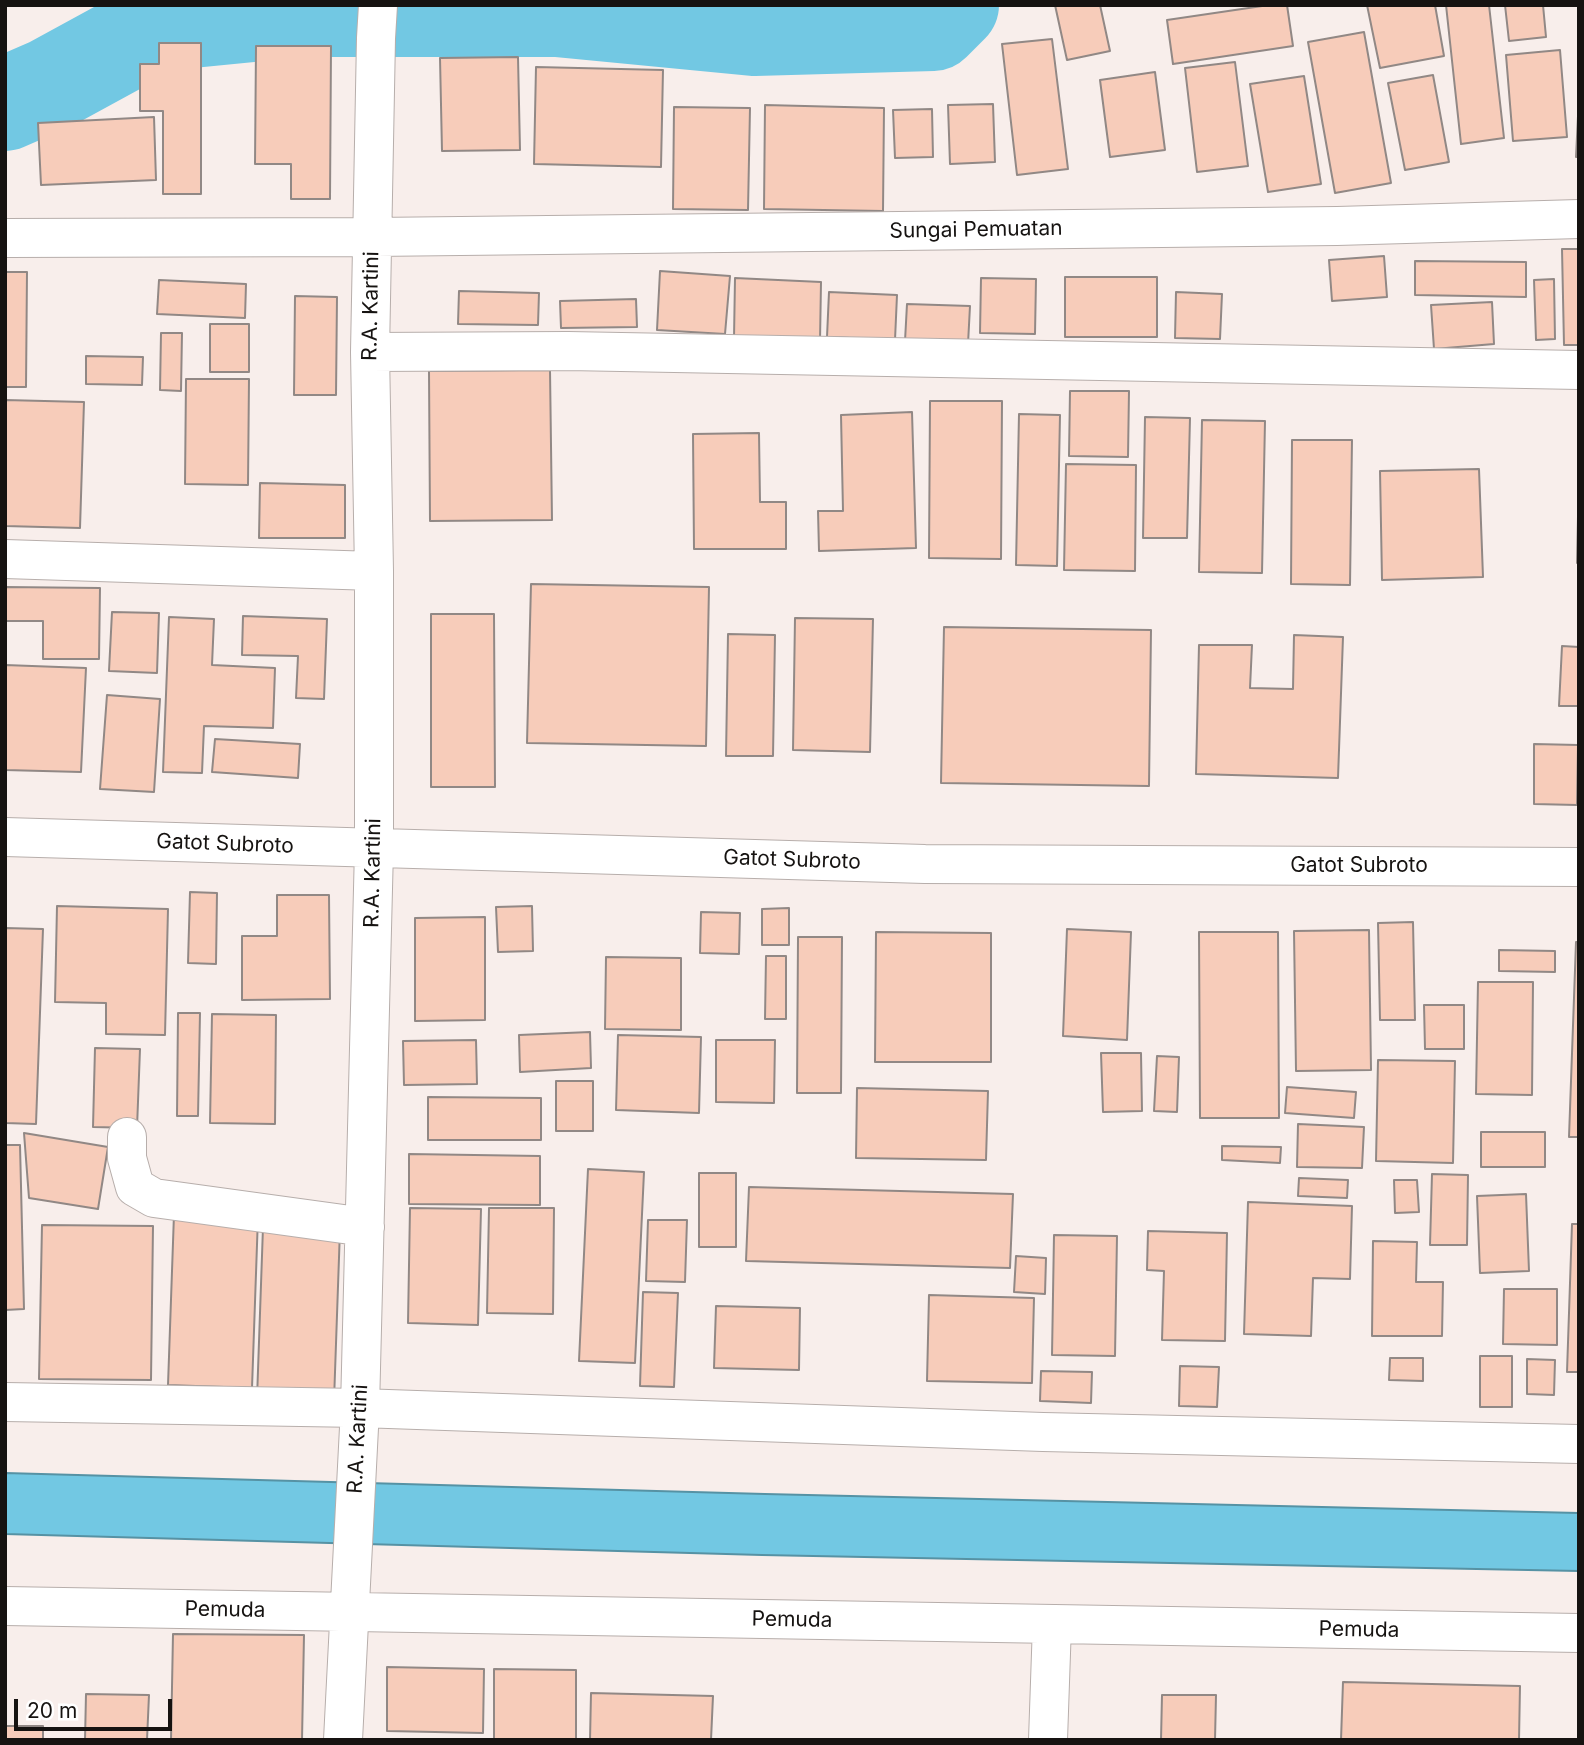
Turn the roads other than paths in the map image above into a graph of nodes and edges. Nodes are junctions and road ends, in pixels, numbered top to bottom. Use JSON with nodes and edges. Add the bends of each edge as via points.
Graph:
{"nodes":[{"id":1,"x":377,"y":22,"type":"edge"},
{"id":2,"x":1579,"y":219,"type":"edge"},
{"id":3,"x":373,"y":237,"type":"junction"},
{"id":4,"x":5,"y":238,"type":"edge"},
{"id":5,"x":370,"y":352,"type":"junction"},
{"id":6,"x":1579,"y":370,"type":"edge"},
{"id":7,"x":5,"y":559,"type":"edge"},
{"id":8,"x":374,"y":571,"type":"junction"},
{"id":9,"x":5,"y":838,"type":"edge"},
{"id":10,"x":374,"y":849,"type":"junction"},
{"id":11,"x":1579,"y":867,"type":"edge"},
{"id":12,"x":127,"y":1137,"type":"dead end"},
{"id":13,"x":365,"y":1227,"type":"junction"},
{"id":14,"x":5,"y":1402,"type":"edge"},
{"id":15,"x":360,"y":1418,"type":"junction"},
{"id":16,"x":1579,"y":1444,"type":"edge"},
{"id":17,"x":5,"y":1606,"type":"edge"},
{"id":18,"x":349,"y":1612,"type":"junction"},
{"id":19,"x":1052,"y":1624,"type":"junction"},
{"id":20,"x":1579,"y":1633,"type":"edge"},
{"id":21,"x":343,"y":1740,"type":"edge"},
{"id":22,"x":1048,"y":1740,"type":"edge"}],
"edges":[{"from":1,"to":3,"type":"street","name":"R.A. Kartini"},
{"from":2,"to":3,"type":"street","name":"Sungai Pemuatan"},
{"from":3,"to":4,"type":"street","name":"Sungai Pemuatan"},
{"from":3,"to":5,"type":"street","name":"R.A. Kartini"},
{"from":5,"to":6,"type":"street","via":[[568,351]]},
{"from":5,"to":8,"type":"street","name":"R.A. Kartini"},
{"from":7,"to":8,"type":"street"},
{"from":8,"to":10,"type":"street","name":"R.A. Kartini"},
{"from":9,"to":10,"type":"street","name":"Gatot Subroto"},
{"from":10,"to":11,"type":"street","name":"Gatot Subroto","via":[[925,864]]},
{"from":10,"to":13,"type":"street","name":"R.A. Kartini"},
{"from":12,"to":13,"type":"street","via":[[135,1186],[154,1198]]},
{"from":13,"to":15,"type":"street","name":"R.A. Kartini"},
{"from":14,"to":15,"type":"street"},
{"from":15,"to":16,"type":"street"},
{"from":15,"to":18,"type":"street","name":"R.A. Kartini"},
{"from":17,"to":18,"type":"street","name":"Pemuda"},
{"from":18,"to":19,"type":"street","name":"Pemuda"},
{"from":18,"to":21,"type":"street","name":"R.A. Kartini"},
{"from":19,"to":20,"type":"street","name":"Pemuda"},
{"from":19,"to":22,"type":"street"}]}
